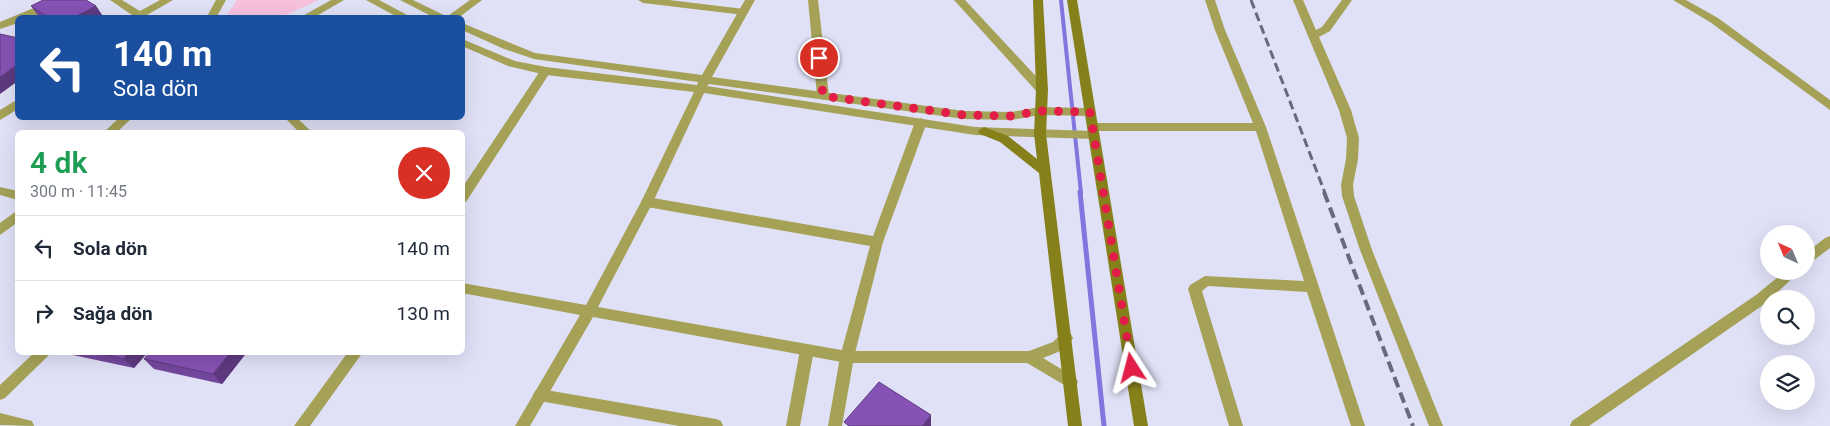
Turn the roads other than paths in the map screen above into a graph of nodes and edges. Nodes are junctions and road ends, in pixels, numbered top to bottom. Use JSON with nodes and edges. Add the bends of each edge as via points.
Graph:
{"nodes":[{"id":1,"x":62,"y":0,"type":"edge"},
{"id":2,"x":115,"y":0,"type":"edge"},
{"id":3,"x":168,"y":0,"type":"edge"},
{"id":4,"x":221,"y":0,"type":"edge"},
{"id":5,"x":339,"y":0,"type":"edge"},
{"id":6,"x":370,"y":0,"type":"edge"},
{"id":7,"x":404,"y":0,"type":"edge"},
{"id":8,"x":476,"y":0,"type":"edge"},
{"id":9,"x":647,"y":0,"type":"edge"},
{"id":10,"x":750,"y":0,"type":"edge"},
{"id":11,"x":813,"y":0,"type":"edge"},
{"id":12,"x":959,"y":0,"type":"edge"},
{"id":13,"x":1038,"y":0,"type":"edge"},
{"id":14,"x":1072,"y":0,"type":"edge"},
{"id":15,"x":1210,"y":0,"type":"edge"},
{"id":16,"x":1298,"y":0,"type":"edge"},
{"id":17,"x":1347,"y":0,"type":"edge"},
{"id":18,"x":1678,"y":0,"type":"edge"},
{"id":19,"x":744,"y":12,"type":"junction"},
{"id":20,"x":26,"y":15,"type":"edge"},
{"id":21,"x":136,"y":15,"type":"edge"},
{"id":22,"x":142,"y":15,"type":"edge"},
{"id":23,"x":213,"y":15,"type":"edge"},
{"id":24,"x":310,"y":15,"type":"edge"},
{"id":25,"x":402,"y":15,"type":"edge"},
{"id":26,"x":438,"y":15,"type":"edge"},
{"id":27,"x":454,"y":15,"type":"edge"},
{"id":28,"x":15,"y":20,"type":"edge"},
{"id":29,"x":0,"y":26,"type":"edge"},
{"id":30,"x":465,"y":27,"type":"edge"},
{"id":31,"x":1314,"y":36,"type":"junction"},
{"id":32,"x":465,"y":43,"type":"edge"},
{"id":33,"x":546,"y":71,"type":"junction"},
{"id":34,"x":702,"y":84,"type":"junction"},
{"id":35,"x":1042,"y":90,"type":"junction"},
{"id":36,"x":823,"y":96,"type":"junction"},
{"id":37,"x":15,"y":105,"type":"edge"},
{"id":38,"x":1830,"y":106,"type":"edge"},
{"id":39,"x":1046,"y":111,"type":"junction"},
{"id":40,"x":1085,"y":112,"type":"junction"},
{"id":41,"x":0,"y":116,"type":"edge"},
{"id":42,"x":124,"y":120,"type":"edge"},
{"id":43,"x":293,"y":120,"type":"edge"},
{"id":44,"x":921,"y":122,"type":"junction"},
{"id":45,"x":1260,"y":127,"type":"junction"},
{"id":46,"x":112,"y":130,"type":"edge"},
{"id":47,"x":304,"y":130,"type":"edge"},
{"id":48,"x":984,"y":131,"type":"junction"},
{"id":49,"x":1090,"y":132,"type":"junction"},
{"id":50,"x":1046,"y":134,"type":"junction"},
{"id":51,"x":1044,"y":172,"type":"junction"},
{"id":52,"x":0,"y":191,"type":"edge"},
{"id":53,"x":465,"y":194,"type":"edge"},
{"id":54,"x":15,"y":195,"type":"edge"},
{"id":55,"x":647,"y":202,"type":"junction"},
{"id":56,"x":15,"y":218,"type":"edge"},
{"id":57,"x":0,"y":230,"type":"edge"},
{"id":58,"x":1830,"y":241,"type":"edge"},
{"id":59,"x":877,"y":242,"type":"junction"},
{"id":60,"x":1815,"y":254,"type":"edge"},
{"id":61,"x":1783,"y":280,"type":"edge"},
{"id":62,"x":1311,"y":287,"type":"junction"},
{"id":63,"x":465,"y":289,"type":"edge"},
{"id":64,"x":589,"y":311,"type":"junction"},
{"id":65,"x":1066,"y":338,"type":"junction"},
{"id":66,"x":807,"y":350,"type":"junction"},
{"id":67,"x":41,"y":355,"type":"edge"},
{"id":68,"x":354,"y":355,"type":"edge"},
{"id":69,"x":847,"y":357,"type":"junction"},
{"id":70,"x":1029,"y":357,"type":"junction"},
{"id":71,"x":1071,"y":382,"type":"junction"},
{"id":72,"x":0,"y":394,"type":"edge"},
{"id":73,"x":540,"y":395,"type":"junction"},
{"id":74,"x":0,"y":418,"type":"edge"},
{"id":75,"x":27,"y":426,"type":"edge"},
{"id":76,"x":301,"y":426,"type":"edge"},
{"id":77,"x":522,"y":426,"type":"edge"},
{"id":78,"x":716,"y":426,"type":"edge"},
{"id":79,"x":793,"y":426,"type":"edge"},
{"id":80,"x":835,"y":426,"type":"edge"},
{"id":81,"x":1075,"y":426,"type":"edge"},
{"id":82,"x":1141,"y":426,"type":"edge"},
{"id":83,"x":1236,"y":426,"type":"edge"},
{"id":84,"x":1358,"y":426,"type":"edge"},
{"id":85,"x":1436,"y":426,"type":"edge"},
{"id":86,"x":1577,"y":426,"type":"edge"}],
"edges":[{"from":1,"to":20,"type":"street"},
{"from":2,"to":21,"type":"street"},
{"from":3,"to":22,"type":"street"},
{"from":4,"to":23,"type":"street"},
{"from":5,"to":24,"type":"street"},
{"from":6,"to":25,"type":"street"},
{"from":7,"to":26,"type":"street"},
{"from":8,"to":27,"type":"street"},
{"from":9,"to":19,"type":"street"},
{"from":10,"to":19,"type":"street"},
{"from":11,"to":36,"type":"street"},
{"from":12,"to":35,"type":"street"},
{"from":13,"to":35,"type":"main road"},
{"from":14,"to":40,"type":"main road"},
{"from":15,"to":45,"type":"street"},
{"from":16,"to":31,"type":"street"},
{"from":17,"to":31,"type":"street","via":[[1326,29]]},
{"from":18,"to":38,"type":"street","via":[[1714,20]]},
{"from":19,"to":34,"type":"street"},
{"from":28,"to":29,"type":"street"},
{"from":30,"to":34,"type":"street","via":[[534,56]]},
{"from":31,"to":85,"type":"street","via":[[1345,110],[1353,138],[1348,196]]},
{"from":32,"to":33,"type":"street","via":[[512,64]]},
{"from":33,"to":34,"type":"street"},
{"from":33,"to":53,"type":"street"},
{"from":34,"to":36,"type":"street"},
{"from":34,"to":44,"type":"street"},
{"from":34,"to":55,"type":"street"},
{"from":35,"to":39,"type":"main road"},
{"from":36,"to":39,"type":"street","via":[[964,115],[1011,116]]},
{"from":37,"to":41,"type":"street"},
{"from":39,"to":40,"type":"street"},
{"from":39,"to":50,"type":"main road"},
{"from":40,"to":49,"type":"main road"},
{"from":42,"to":46,"type":"street"},
{"from":43,"to":47,"type":"street"},
{"from":44,"to":48,"type":"street"},
{"from":44,"to":59,"type":"street"},
{"from":45,"to":49,"type":"street"},
{"from":45,"to":62,"type":"street"},
{"from":48,"to":50,"type":"street"},
{"from":48,"to":51,"type":"main road","via":[[1004,139]]},
{"from":49,"to":50,"type":"street"},
{"from":49,"to":82,"type":"main road"},
{"from":50,"to":51,"type":"main road"},
{"from":51,"to":65,"type":"main road"},
{"from":52,"to":54,"type":"street"},
{"from":55,"to":59,"type":"street"},
{"from":55,"to":64,"type":"street"},
{"from":56,"to":57,"type":"street"},
{"from":58,"to":60,"type":"street"},
{"from":59,"to":69,"type":"street"},
{"from":61,"to":86,"type":"street","via":[[1761,299]]},
{"from":62,"to":83,"type":"street","via":[[1205,281],[1195,289]]},
{"from":62,"to":84,"type":"street"},
{"from":63,"to":64,"type":"street"},
{"from":64,"to":66,"type":"street"},
{"from":64,"to":73,"type":"street"},
{"from":65,"to":70,"type":"street","via":[[1058,346]]},
{"from":65,"to":71,"type":"main road"},
{"from":66,"to":69,"type":"street"},
{"from":66,"to":79,"type":"street"},
{"from":67,"to":72,"type":"street"},
{"from":68,"to":76,"type":"street"},
{"from":69,"to":70,"type":"street"},
{"from":69,"to":80,"type":"street"},
{"from":70,"to":71,"type":"street"},
{"from":71,"to":81,"type":"main road"},
{"from":73,"to":77,"type":"street"},
{"from":73,"to":78,"type":"street"},
{"from":74,"to":75,"type":"street"}]}
